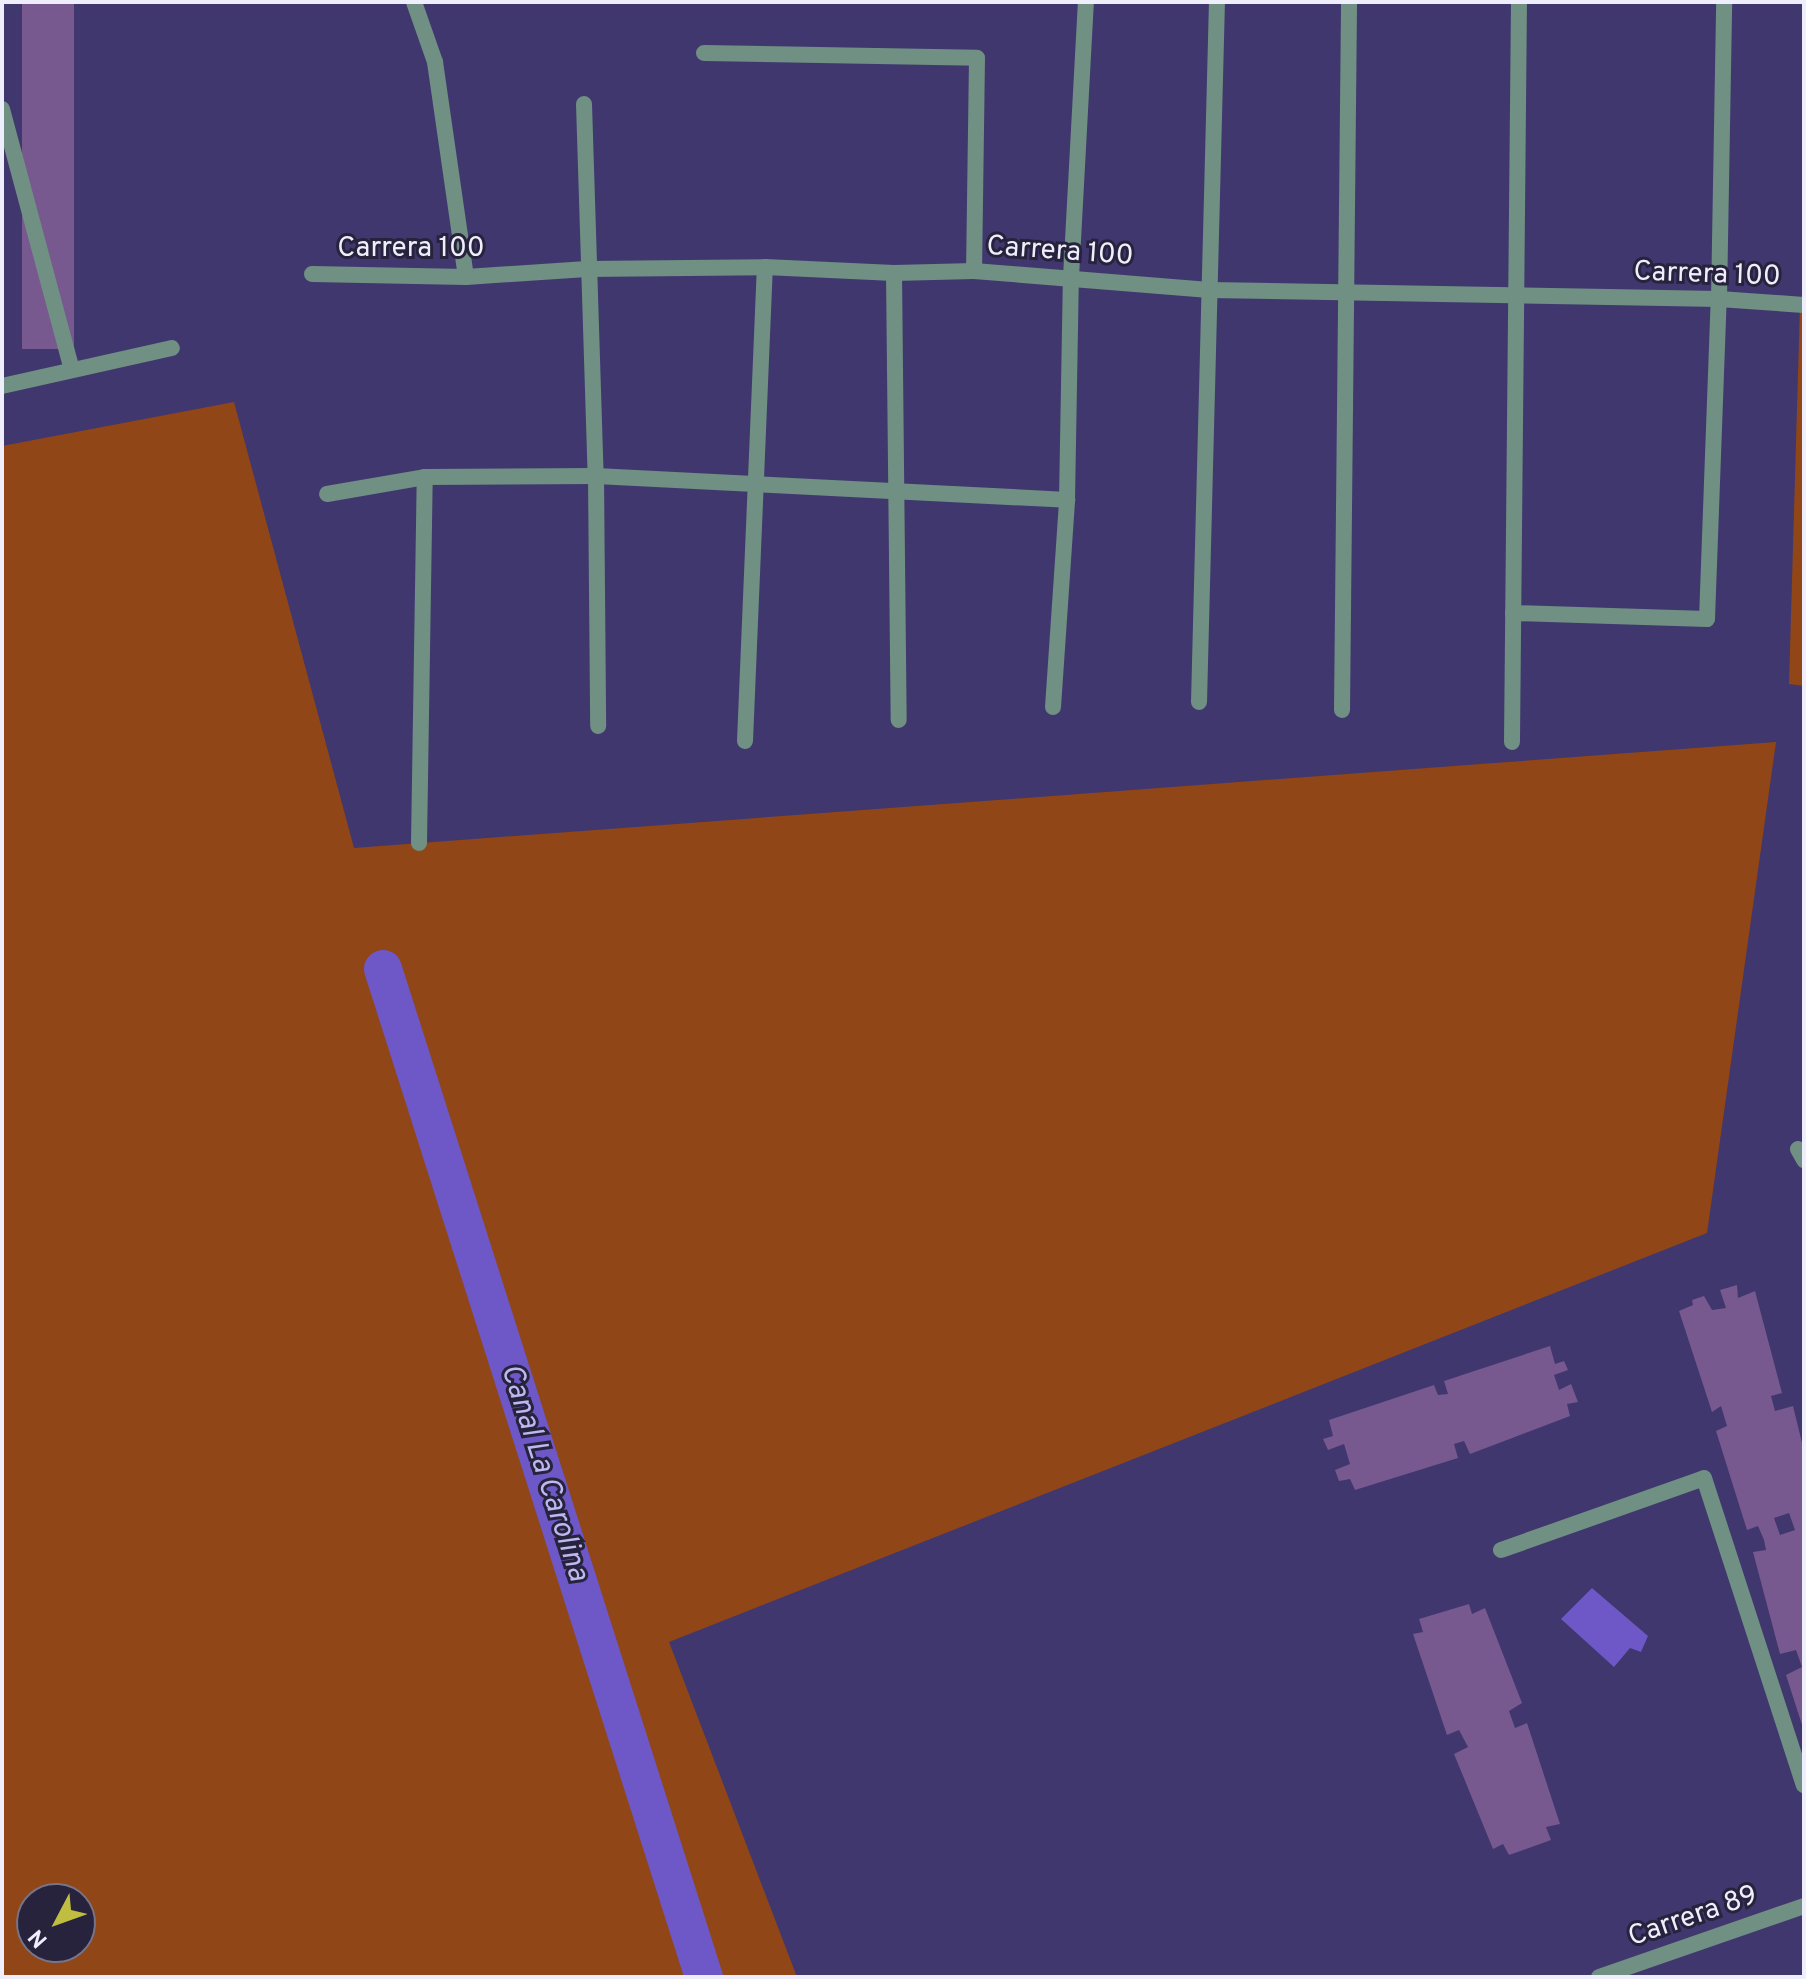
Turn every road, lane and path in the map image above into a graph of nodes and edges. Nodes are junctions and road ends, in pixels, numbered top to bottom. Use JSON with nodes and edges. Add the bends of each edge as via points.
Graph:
{"nodes":[{"id":1,"x":414,"y":2,"type":"edge"},
{"id":2,"x":1086,"y":2,"type":"edge"},
{"id":3,"x":1217,"y":2,"type":"edge"},
{"id":4,"x":1349,"y":2,"type":"edge"},
{"id":5,"x":1519,"y":2,"type":"edge"},
{"id":6,"x":1724,"y":2,"type":"edge"},
{"id":7,"x":704,"y":53,"type":"dead end"},
{"id":8,"x":584,"y":104,"type":"dead end"},
{"id":9,"x":2,"y":109,"type":"edge"},
{"id":10,"x":765,"y":267,"type":"junction"},
{"id":11,"x":587,"y":269,"type":"junction"},
{"id":12,"x":974,"y":271,"type":"junction"},
{"id":13,"x":894,"y":273,"type":"junction"},
{"id":14,"x":312,"y":274,"type":"dead end"},
{"id":15,"x":466,"y":277,"type":"junction"},
{"id":16,"x":1071,"y":277,"type":"junction"},
{"id":17,"x":1209,"y":290,"type":"junction"},
{"id":18,"x":1347,"y":292,"type":"junction"},
{"id":19,"x":1516,"y":295,"type":"junction"},
{"id":20,"x":1719,"y":299,"type":"junction"},
{"id":21,"x":1802,"y":305,"type":"edge"},
{"id":22,"x":172,"y":348,"type":"dead end"},
{"id":23,"x":72,"y":370,"type":"junction"},
{"id":24,"x":2,"y":386,"type":"edge"},
{"id":25,"x":596,"y":476,"type":"junction"},
{"id":26,"x":425,"y":477,"type":"junction"},
{"id":27,"x":755,"y":484,"type":"junction"},
{"id":28,"x":895,"y":491,"type":"junction"},
{"id":29,"x":327,"y":494,"type":"dead end"},
{"id":30,"x":1067,"y":500,"type":"junction"},
{"id":31,"x":1513,"y":613,"type":"junction"},
{"id":32,"x":1199,"y":702,"type":"dead end"},
{"id":33,"x":1053,"y":707,"type":"dead end"},
{"id":34,"x":1342,"y":710,"type":"dead end"},
{"id":35,"x":899,"y":720,"type":"dead end"},
{"id":36,"x":598,"y":726,"type":"dead end"},
{"id":37,"x":745,"y":741,"type":"dead end"},
{"id":38,"x":1512,"y":742,"type":"dead end"},
{"id":39,"x":419,"y":843,"type":"dead end"},
{"id":40,"x":1501,"y":1550,"type":"dead end"},
{"id":41,"x":1804,"y":1785,"type":"edge"},
{"id":42,"x":1804,"y":1906,"type":"edge"},
{"id":43,"x":1599,"y":1977,"type":"edge"}],
"edges":[{"from":1,"to":15,"type":"street","via":[[435,62]]},
{"from":2,"to":16,"type":"street"},
{"from":3,"to":17,"type":"street"},
{"from":4,"to":18,"type":"street"},
{"from":5,"to":19,"type":"street"},
{"from":6,"to":20,"type":"street"},
{"from":7,"to":12,"type":"street","via":[[977,58]]},
{"from":8,"to":11,"type":"street"},
{"from":9,"to":23,"type":"street"},
{"from":10,"to":11,"type":"street","name":"Carrera 100"},
{"from":10,"to":13,"type":"street","name":"Carrera 100"},
{"from":10,"to":27,"type":"street"},
{"from":11,"to":15,"type":"street","name":"Carrera 100"},
{"from":11,"to":25,"type":"street"},
{"from":12,"to":13,"type":"street","name":"Carrera 100"},
{"from":12,"to":16,"type":"street","name":"Carrera 100"},
{"from":13,"to":28,"type":"street"},
{"from":14,"to":15,"type":"street","name":"Carrera 100"},
{"from":16,"to":17,"type":"street","name":"Carrera 100"},
{"from":16,"to":30,"type":"street"},
{"from":17,"to":18,"type":"street","name":"Carrera 100"},
{"from":17,"to":32,"type":"street"},
{"from":18,"to":19,"type":"street","name":"Carrera 100"},
{"from":18,"to":34,"type":"street"},
{"from":19,"to":20,"type":"street","name":"Carrera 100"},
{"from":19,"to":31,"type":"street"},
{"from":20,"to":21,"type":"street","name":"Carrera 100"},
{"from":20,"to":31,"type":"street","via":[[1707,619]]},
{"from":22,"to":23,"type":"street"},
{"from":23,"to":24,"type":"street"},
{"from":25,"to":26,"type":"street"},
{"from":25,"to":27,"type":"street"},
{"from":25,"to":36,"type":"street"},
{"from":26,"to":29,"type":"street"},
{"from":26,"to":39,"type":"street"},
{"from":27,"to":28,"type":"street"},
{"from":27,"to":37,"type":"street"},
{"from":28,"to":30,"type":"street"},
{"from":28,"to":35,"type":"street"},
{"from":30,"to":33,"type":"street"},
{"from":31,"to":38,"type":"street"},
{"from":40,"to":41,"type":"street","via":[[1704,1478]]},
{"from":42,"to":43,"type":"street","name":"Carrera 89"}]}
